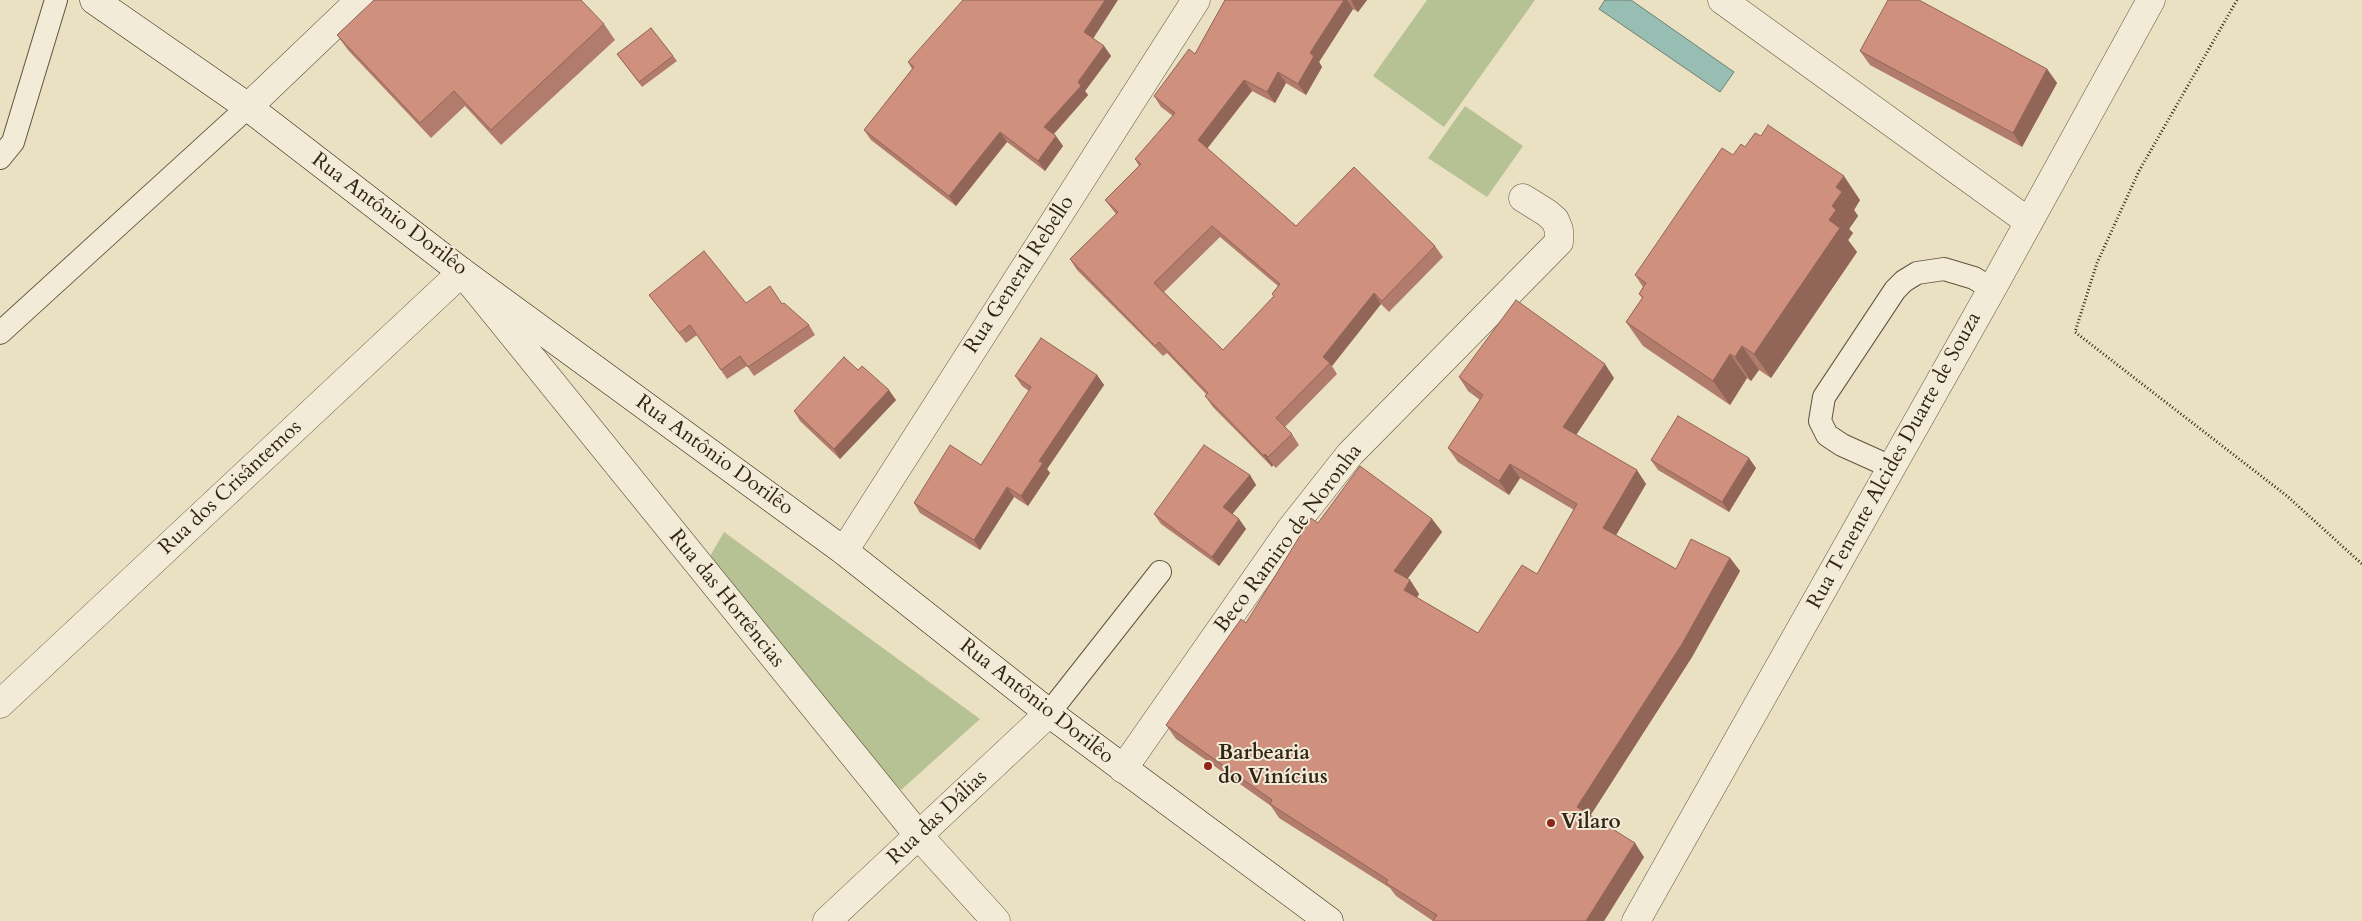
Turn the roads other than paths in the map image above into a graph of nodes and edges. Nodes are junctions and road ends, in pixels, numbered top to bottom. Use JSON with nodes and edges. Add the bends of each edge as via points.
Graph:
{"nodes":[{"id":1,"x":56,"y":0,"type":"edge"},
{"id":2,"x":94,"y":0,"type":"edge"},
{"id":3,"x":360,"y":0,"type":"edge"},
{"id":4,"x":1196,"y":0,"type":"edge"},
{"id":5,"x":1722,"y":0,"type":"edge"},
{"id":6,"x":2151,"y":0,"type":"edge"},
{"id":7,"x":248,"y":107,"type":"junction"},
{"id":8,"x":0,"y":158,"type":"edge"},
{"id":9,"x":1523,"y":198,"type":"dead end"},
{"id":10,"x":2029,"y":222,"type":"junction"},
{"id":11,"x":462,"y":272,"type":"junction"},
{"id":12,"x":1992,"y":289,"type":"junction"},
{"id":13,"x":0,"y":333,"type":"edge"},
{"id":14,"x":1891,"y":467,"type":"junction"},
{"id":15,"x":844,"y":551,"type":"junction"},
{"id":16,"x":1160,"y":572,"type":"dead end"},
{"id":17,"x":0,"y":704,"type":"edge"},
{"id":18,"x":1049,"y":713,"type":"junction"},
{"id":19,"x":1123,"y":769,"type":"junction"},
{"id":20,"x":919,"y":836,"type":"junction"},
{"id":21,"x":827,"y":921,"type":"edge"},
{"id":22,"x":996,"y":921,"type":"edge"},
{"id":23,"x":1329,"y":921,"type":"edge"},
{"id":24,"x":1636,"y":921,"type":"edge"}],
"edges":[{"from":1,"to":8,"type":"lane","via":[[13,142]]},
{"from":2,"to":7,"type":"street","name":"Rua Antônio Dorilêo"},
{"from":3,"to":7,"type":"street"},
{"from":4,"to":15,"type":"street","name":"Rua General Rebello"},
{"from":5,"to":10,"type":"street"},
{"from":6,"to":10,"type":"street","name":"Rua Tenente Alcides Duarte de Souza"},
{"from":7,"to":11,"type":"street","name":"Rua Antônio Dorilêo"},
{"from":7,"to":13,"type":"lane"},
{"from":9,"to":19,"type":"street","name":"Beco Ramiro de Noronha","via":[[1555,220],[1560,230],[1559,242],[1552,252],[1350,454],[1290,530]]},
{"from":10,"to":12,"type":"street","name":"Rua Tenente Alcides Duarte de Souza"},
{"from":11,"to":15,"type":"street","name":"Rua Antônio Dorilêo"},
{"from":11,"to":17,"type":"street","name":"Rua dos Crisântemos"},
{"from":11,"to":20,"type":"street","name":"Rua das Hortências"},
{"from":12,"to":14,"type":"street","name":"Rua Tenente Alcides Duarte de Souza"},
{"from":12,"to":14,"type":"lane","via":[[1974,278],[1944,270],[1918,273],[1904,281],[1824,397],[1820,421],[1827,435]]},
{"from":14,"to":24,"type":"street","name":"Rua Tenente Alcides Duarte de Souza"},
{"from":15,"to":18,"type":"street","name":"Rua Antônio Dorilêo"},
{"from":16,"to":18,"type":"lane"},
{"from":18,"to":19,"type":"street","name":"Rua Antônio Dorilêo"},
{"from":18,"to":20,"type":"street","name":"Rua das Dálias"},
{"from":19,"to":23,"type":"street","name":"Rua Antônio Dorilêo"},
{"from":20,"to":21,"type":"street","name":"Rua das Dálias"},
{"from":20,"to":22,"type":"street","name":"Rua das Hortências"}]}
